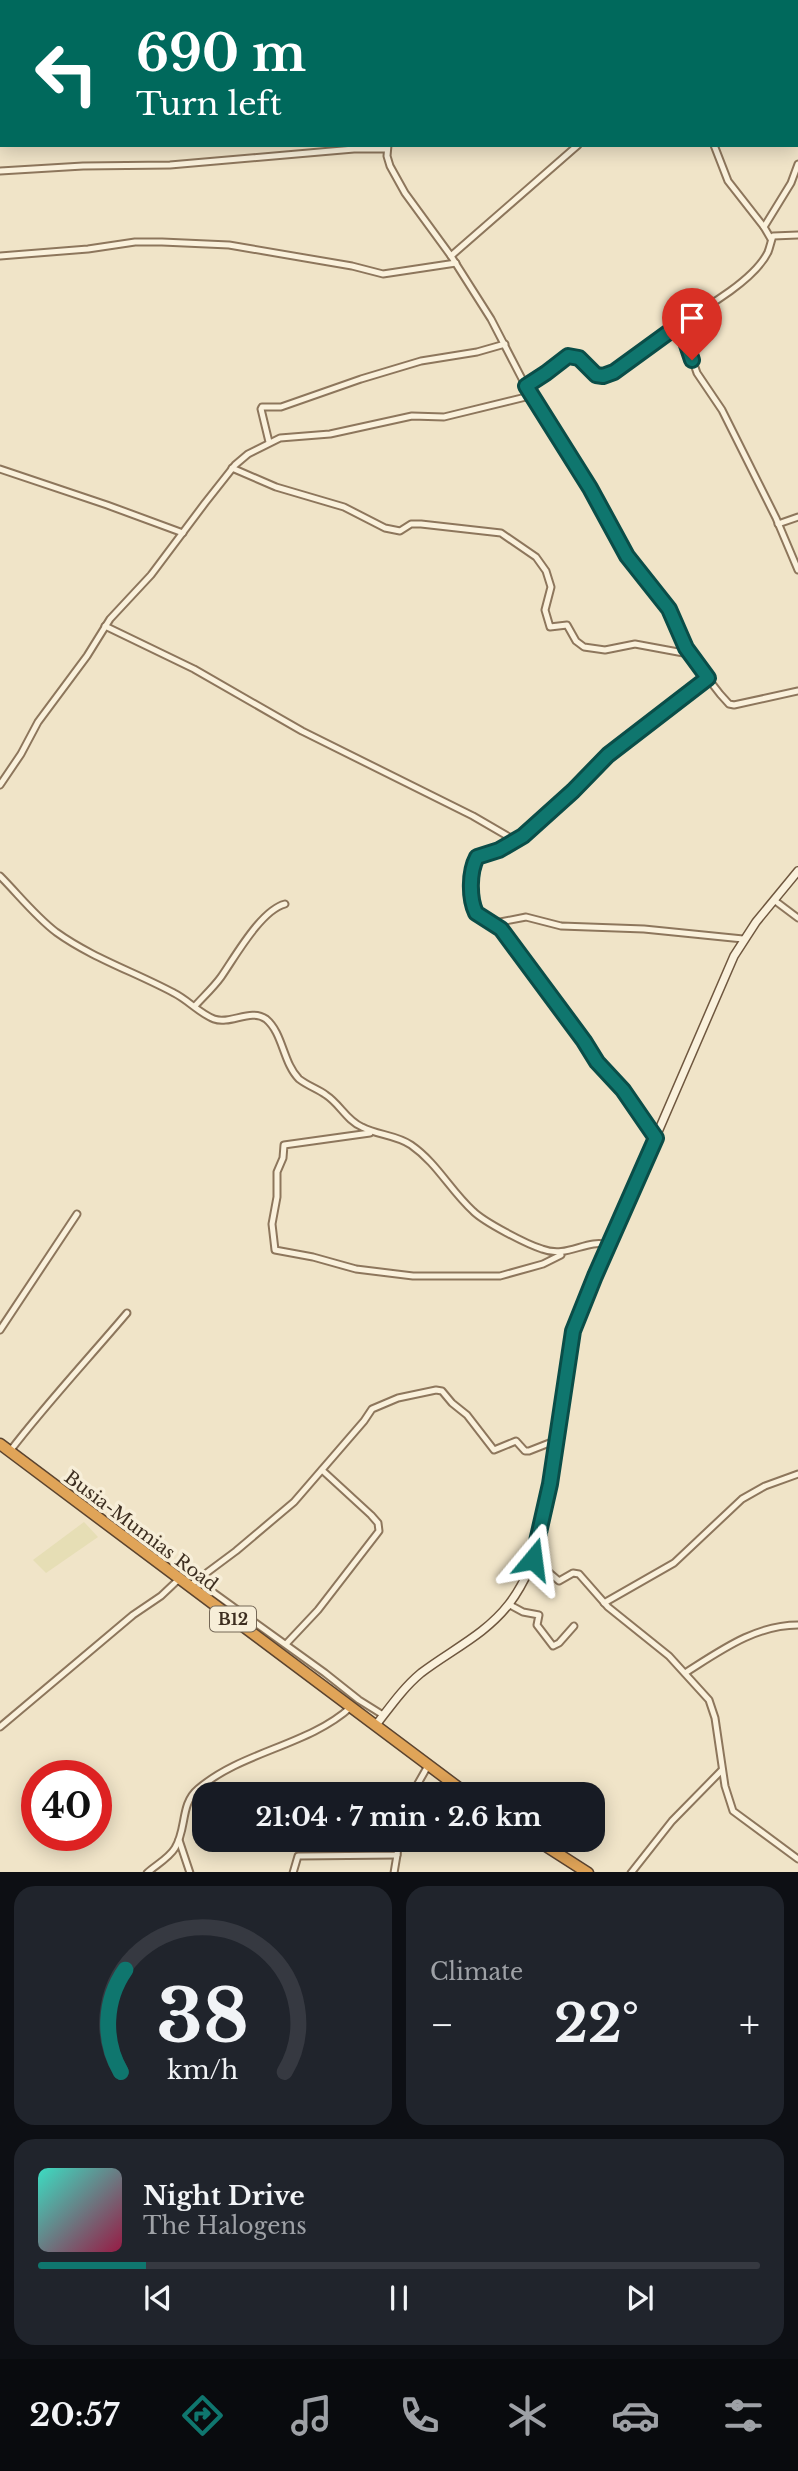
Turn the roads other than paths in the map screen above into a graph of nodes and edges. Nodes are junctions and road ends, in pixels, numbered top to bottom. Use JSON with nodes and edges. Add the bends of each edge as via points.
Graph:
{"nodes":[{"id":1,"x":388,"y":147,"type":"edge"},
{"id":2,"x":576,"y":147,"type":"edge"},
{"id":3,"x":715,"y":147,"type":"edge"},
{"id":4,"x":798,"y":164,"type":"edge"},
{"id":5,"x":0,"y":171,"type":"edge"},
{"id":6,"x":764,"y":227,"type":"junction"},
{"id":7,"x":798,"y":235,"type":"edge"},
{"id":8,"x":771,"y":239,"type":"junction"},
{"id":9,"x":0,"y":256,"type":"edge"},
{"id":10,"x":451,"y":256,"type":"junction"},
{"id":11,"x":456,"y":263,"type":"junction"},
{"id":12,"x":680,"y":324,"type":"junction"},
{"id":13,"x":505,"y":344,"type":"junction"},
{"id":14,"x":526,"y":386,"type":"junction"},
{"id":15,"x":530,"y":396,"type":"junction"},
{"id":16,"x":269,"y":442,"type":"junction"},
{"id":17,"x":232,"y":468,"type":"junction"},
{"id":18,"x":0,"y":469,"type":"edge"},
{"id":19,"x":798,"y":517,"type":"edge"},
{"id":20,"x":778,"y":524,"type":"junction"},
{"id":21,"x":183,"y":533,"type":"junction"},
{"id":22,"x":798,"y":570,"type":"edge"},
{"id":23,"x":106,"y":626,"type":"junction"},
{"id":24,"x":689,"y":654,"type":"junction"},
{"id":25,"x":708,"y":678,"type":"junction"},
{"id":26,"x":798,"y":691,"type":"edge"},
{"id":27,"x":0,"y":785,"type":"edge"},
{"id":28,"x":516,"y":841,"type":"junction"},
{"id":29,"x":798,"y":871,"type":"edge"},
{"id":30,"x":0,"y":876,"type":"edge"},
{"id":31,"x":774,"y":900,"type":"junction"},
{"id":32,"x":285,"y":904,"type":"dead end"},
{"id":33,"x":798,"y":918,"type":"edge"},
{"id":34,"x":495,"y":923,"type":"junction"},
{"id":35,"x":743,"y":939,"type":"junction"},
{"id":36,"x":195,"y":1006,"type":"junction"},
{"id":37,"x":374,"y":1132,"type":"junction"},
{"id":38,"x":656,"y":1138,"type":"junction"},
{"id":39,"x":77,"y":1214,"type":"dead end"},
{"id":40,"x":609,"y":1245,"type":"junction"},
{"id":41,"x":564,"y":1253,"type":"junction"},
{"id":42,"x":127,"y":1313,"type":"dead end"},
{"id":43,"x":0,"y":1330,"type":"edge"},
{"id":44,"x":557,"y":1440,"type":"junction"},
{"id":45,"x":0,"y":1444,"type":"edge"},
{"id":46,"x":9,"y":1451,"type":"junction"},
{"id":47,"x":322,"y":1470,"type":"junction"},
{"id":48,"x":798,"y":1474,"type":"edge"},
{"id":49,"x":533,"y":1559,"type":"junction"},
{"id":50,"x":179,"y":1579,"type":"junction"},
{"id":51,"x":192,"y":1583,"type":"junction"},
{"id":52,"x":604,"y":1603,"type":"junction"},
{"id":53,"x":510,"y":1605,"type":"dead end"},
{"id":54,"x":798,"y":1625,"type":"edge"},
{"id":55,"x":573,"y":1626,"type":"dead end"},
{"id":56,"x":286,"y":1644,"type":"junction"},
{"id":57,"x":685,"y":1672,"type":"junction"},
{"id":58,"x":326,"y":1673,"type":"junction"},
{"id":59,"x":319,"y":1683,"type":"junction"},
{"id":60,"x":351,"y":1707,"type":"junction"},
{"id":61,"x":383,"y":1715,"type":"junction"},
{"id":62,"x":376,"y":1725,"type":"junction"},
{"id":63,"x":0,"y":1727,"type":"edge"},
{"id":64,"x":429,"y":1765,"type":"junction"},
{"id":65,"x":722,"y":1770,"type":"junction"},
{"id":66,"x":419,"y":1782,"type":"edge"},
{"id":67,"x":451,"y":1782,"type":"edge"},
{"id":68,"x":179,"y":1840,"type":"junction"},
{"id":69,"x":397,"y":1852,"type":"edge"},
{"id":70,"x":556,"y":1852,"type":"edge"},
{"id":71,"x":397,"y":1855,"type":"junction"},
{"id":72,"x":798,"y":1859,"type":"edge"},
{"id":73,"x":147,"y":1872,"type":"edge"},
{"id":74,"x":190,"y":1872,"type":"edge"},
{"id":75,"x":293,"y":1872,"type":"edge"},
{"id":76,"x":394,"y":1872,"type":"edge"},
{"id":77,"x":589,"y":1872,"type":"edge"},
{"id":78,"x":631,"y":1872,"type":"edge"}],
"edges":[{"from":1,"to":5,"type":"street","via":[[170,165]]},
{"from":1,"to":10,"type":"street","via":[[390,166],[405,194]]},
{"from":2,"to":10,"type":"street"},
{"from":3,"to":6,"type":"street","via":[[728,181]]},
{"from":4,"to":6,"type":"street"},
{"from":6,"to":8,"type":"street"},
{"from":7,"to":8,"type":"street"},
{"from":8,"to":12,"type":"street","via":[[765,256],[747,275],[699,312],[682,318]]},
{"from":9,"to":11,"type":"street","via":[[162,242],[229,244],[381,274]]},
{"from":10,"to":11,"type":"street"},
{"from":11,"to":13,"type":"street"},
{"from":12,"to":14,"type":"street","via":[[611,374],[596,375],[579,358],[568,356]]},
{"from":12,"to":20,"type":"street","via":[[695,370],[722,410]]},
{"from":13,"to":14,"type":"street"},
{"from":13,"to":16,"type":"street","via":[[421,361],[281,407],[261,407]]},
{"from":14,"to":15,"type":"street"},
{"from":15,"to":16,"type":"street","via":[[444,417],[412,416]]},
{"from":15,"to":24,"type":"street","via":[[590,488],[627,556],[671,613]]},
{"from":16,"to":17,"type":"street"},
{"from":17,"to":21,"type":"street"},
{"from":17,"to":24,"type":"street","via":[[392,530],[427,524],[503,534],[536,557],[546,571],[552,589],[545,610],[550,627],[567,625],[578,644],[590,649],[635,644]]},
{"from":18,"to":21,"type":"street"},
{"from":19,"to":20,"type":"street"},
{"from":20,"to":22,"type":"street"},
{"from":21,"to":23,"type":"street"},
{"from":23,"to":27,"type":"street"},
{"from":23,"to":28,"type":"street"},
{"from":24,"to":25,"type":"street"},
{"from":25,"to":26,"type":"street","via":[[731,705]]},
{"from":25,"to":28,"type":"street","via":[[608,755]]},
{"from":28,"to":34,"type":"street","via":[[474,861],[473,906],[479,916]]},
{"from":29,"to":31,"type":"street"},
{"from":30,"to":36,"type":"street","via":[[61,935]]},
{"from":31,"to":33,"type":"street"},
{"from":31,"to":35,"type":"street"},
{"from":32,"to":36,"type":"street","via":[[261,921]]},
{"from":34,"to":35,"type":"street","via":[[526,917],[561,926]]},
{"from":34,"to":38,"type":"street"},
{"from":35,"to":38,"type":"street"},
{"from":36,"to":37,"type":"street","via":[[218,1020],[254,1015],[265,1019],[296,1076],[330,1098],[355,1123]]},
{"from":37,"to":41,"type":"street","via":[[413,1146],[478,1215],[537,1247]]},
{"from":37,"to":41,"type":"street","via":[[284,1145],[272,1224],[275,1250],[356,1269],[413,1276],[504,1275]]},
{"from":38,"to":40,"type":"street"},
{"from":39,"to":43,"type":"street"},
{"from":40,"to":41,"type":"street","via":[[597,1243]]},
{"from":40,"to":44,"type":"street","via":[[573,1331]]},
{"from":42,"to":46,"type":"street"},
{"from":44,"to":47,"type":"street","via":[[529,1451],[516,1441],[493,1450],[467,1415],[436,1390],[372,1409]]},
{"from":44,"to":49,"type":"street"},
{"from":45,"to":46,"type":"highway","name":"Busia-Mumias Road","number":"B12"},
{"from":46,"to":50,"type":"highway","name":"Busia-Mumias Road","number":"B12"},
{"from":47,"to":51,"type":"street","via":[[290,1505]]},
{"from":47,"to":56,"type":"street","via":[[371,1515],[379,1531]]},
{"from":48,"to":52,"type":"street","via":[[749,1494],[674,1563]]},
{"from":49,"to":52,"type":"street","via":[[559,1581],[579,1574]]},
{"from":49,"to":61,"type":"street","via":[[517,1592],[495,1620],[414,1679]]},
{"from":50,"to":51,"type":"highway","name":"Busia-Mumias Road","number":"B12"},
{"from":50,"to":63,"type":"street"},
{"from":51,"to":56,"type":"street"},
{"from":51,"to":59,"type":"highway","name":"Busia-Mumias Road","number":"B12"},
{"from":52,"to":57,"type":"street"},
{"from":53,"to":55,"type":"street","via":[[539,1615],[537,1625],[553,1646]]},
{"from":54,"to":57,"type":"street","via":[[744,1637]]},
{"from":56,"to":58,"type":"street"},
{"from":57,"to":65,"type":"street","via":[[712,1706]]},
{"from":58,"to":59,"type":"street"},
{"from":58,"to":61,"type":"street"},
{"from":59,"to":60,"type":"highway","name":"Busia-Mumias Road","number":"B12"},
{"from":60,"to":62,"type":"highway","name":"Busia-Mumias Road","number":"B12"},
{"from":60,"to":68,"type":"street","via":[[324,1726],[203,1785],[188,1800]]},
{"from":61,"to":62,"type":"street"},
{"from":62,"to":64,"type":"highway","name":"Busia-Mumias Road","number":"B12"},
{"from":64,"to":66,"type":"street"},
{"from":64,"to":67,"type":"highway","name":"Busia-Mumias Road","number":"B12"},
{"from":65,"to":72,"type":"street","via":[[735,1814]]},
{"from":65,"to":78,"type":"street"},
{"from":68,"to":73,"type":"street","via":[[167,1857]]},
{"from":68,"to":74,"type":"street"},
{"from":69,"to":71,"type":"street"},
{"from":70,"to":77,"type":"highway"},
{"from":71,"to":75,"type":"street","via":[[298,1856]]},
{"from":71,"to":76,"type":"street"}]}
